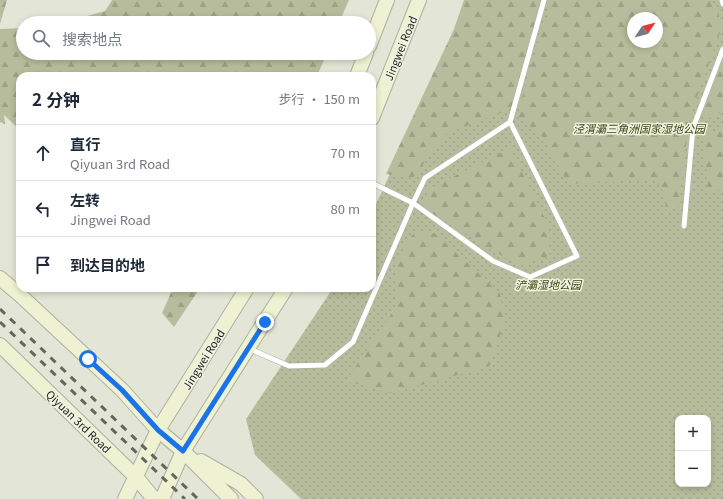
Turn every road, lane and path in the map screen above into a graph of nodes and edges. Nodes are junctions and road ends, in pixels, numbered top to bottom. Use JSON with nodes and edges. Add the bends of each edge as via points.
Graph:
{"nodes":[{"id":1,"x":387,"y":0,"type":"edge"},
{"id":2,"x":419,"y":0,"type":"edge"},
{"id":3,"x":544,"y":0,"type":"edge"},
{"id":4,"x":722,"y":0,"type":"edge"},
{"id":5,"x":723,"y":4,"type":"edge"},
{"id":6,"x":376,"y":28,"type":"edge"},
{"id":7,"x":723,"y":49,"type":"edge"},
{"id":8,"x":363,"y":60,"type":"edge"},
{"id":9,"x":359,"y":72,"type":"edge"},
{"id":10,"x":376,"y":108,"type":"edge"},
{"id":11,"x":510,"y":122,"type":"junction"},
{"id":12,"x":376,"y":185,"type":"edge"},
{"id":13,"x":413,"y":202,"type":"junction"},
{"id":14,"x":684,"y":226,"type":"dead end"},
{"id":15,"x":0,"y":278,"type":"edge"},
{"id":16,"x":376,"y":287,"type":"edge"},
{"id":17,"x":16,"y":292,"type":"edge"},
{"id":18,"x":16,"y":292,"type":"edge"},
{"id":19,"x":244,"y":292,"type":"edge"},
{"id":20,"x":284,"y":292,"type":"edge"},
{"id":21,"x":374,"y":292,"type":"edge"},
{"id":22,"x":0,"y":345,"type":"edge"},
{"id":23,"x":249,"y":348,"type":"junction"},
{"id":24,"x":158,"y":430,"type":"junction"},
{"id":25,"x":183,"y":451,"type":"junction"},
{"id":26,"x":136,"y":477,"type":"junction"},
{"id":27,"x":125,"y":499,"type":"edge"},
{"id":28,"x":154,"y":499,"type":"edge"},
{"id":29,"x":162,"y":499,"type":"edge"},
{"id":30,"x":231,"y":499,"type":"edge"},
{"id":31,"x":256,"y":499,"type":"edge"}],
"edges":[{"from":1,"to":6,"type":"main road"},
{"from":2,"to":10,"type":"main road","name":"Jingwei Road"},
{"from":3,"to":11,"type":"lane"},
{"from":4,"to":5,"type":"lane"},
{"from":7,"to":14,"type":"lane","via":[[693,128]]},
{"from":8,"to":9,"type":"main road"},
{"from":11,"to":13,"type":"lane","via":[[426,178]]},
{"from":11,"to":13,"type":"lane","via":[[577,256],[530,277],[493,261]]},
{"from":12,"to":13,"type":"lane"},
{"from":13,"to":16,"type":"lane"},
{"from":15,"to":18,"type":"main road"},
{"from":17,"to":24,"type":"main road","via":[[122,390]]},
{"from":19,"to":24,"type":"main road","name":"Jingwei Road"},
{"from":20,"to":23,"type":"main road"},
{"from":21,"to":23,"type":"lane","via":[[352,342],[325,365],[289,366]]},
{"from":22,"to":26,"type":"main road","name":"Qiyuan 3rd Road"},
{"from":23,"to":25,"type":"main road"},
{"from":24,"to":25,"type":"main road"},
{"from":24,"to":26,"type":"main road","name":"Jingwei Road"},
{"from":25,"to":29,"type":"main road"},
{"from":25,"to":30,"type":"main road"},
{"from":25,"to":31,"type":"main road","via":[[241,484]]},
{"from":26,"to":27,"type":"main road","name":"Jingwei Road"},
{"from":26,"to":28,"type":"main road","name":"Qiyuan 3rd Road"}]}
